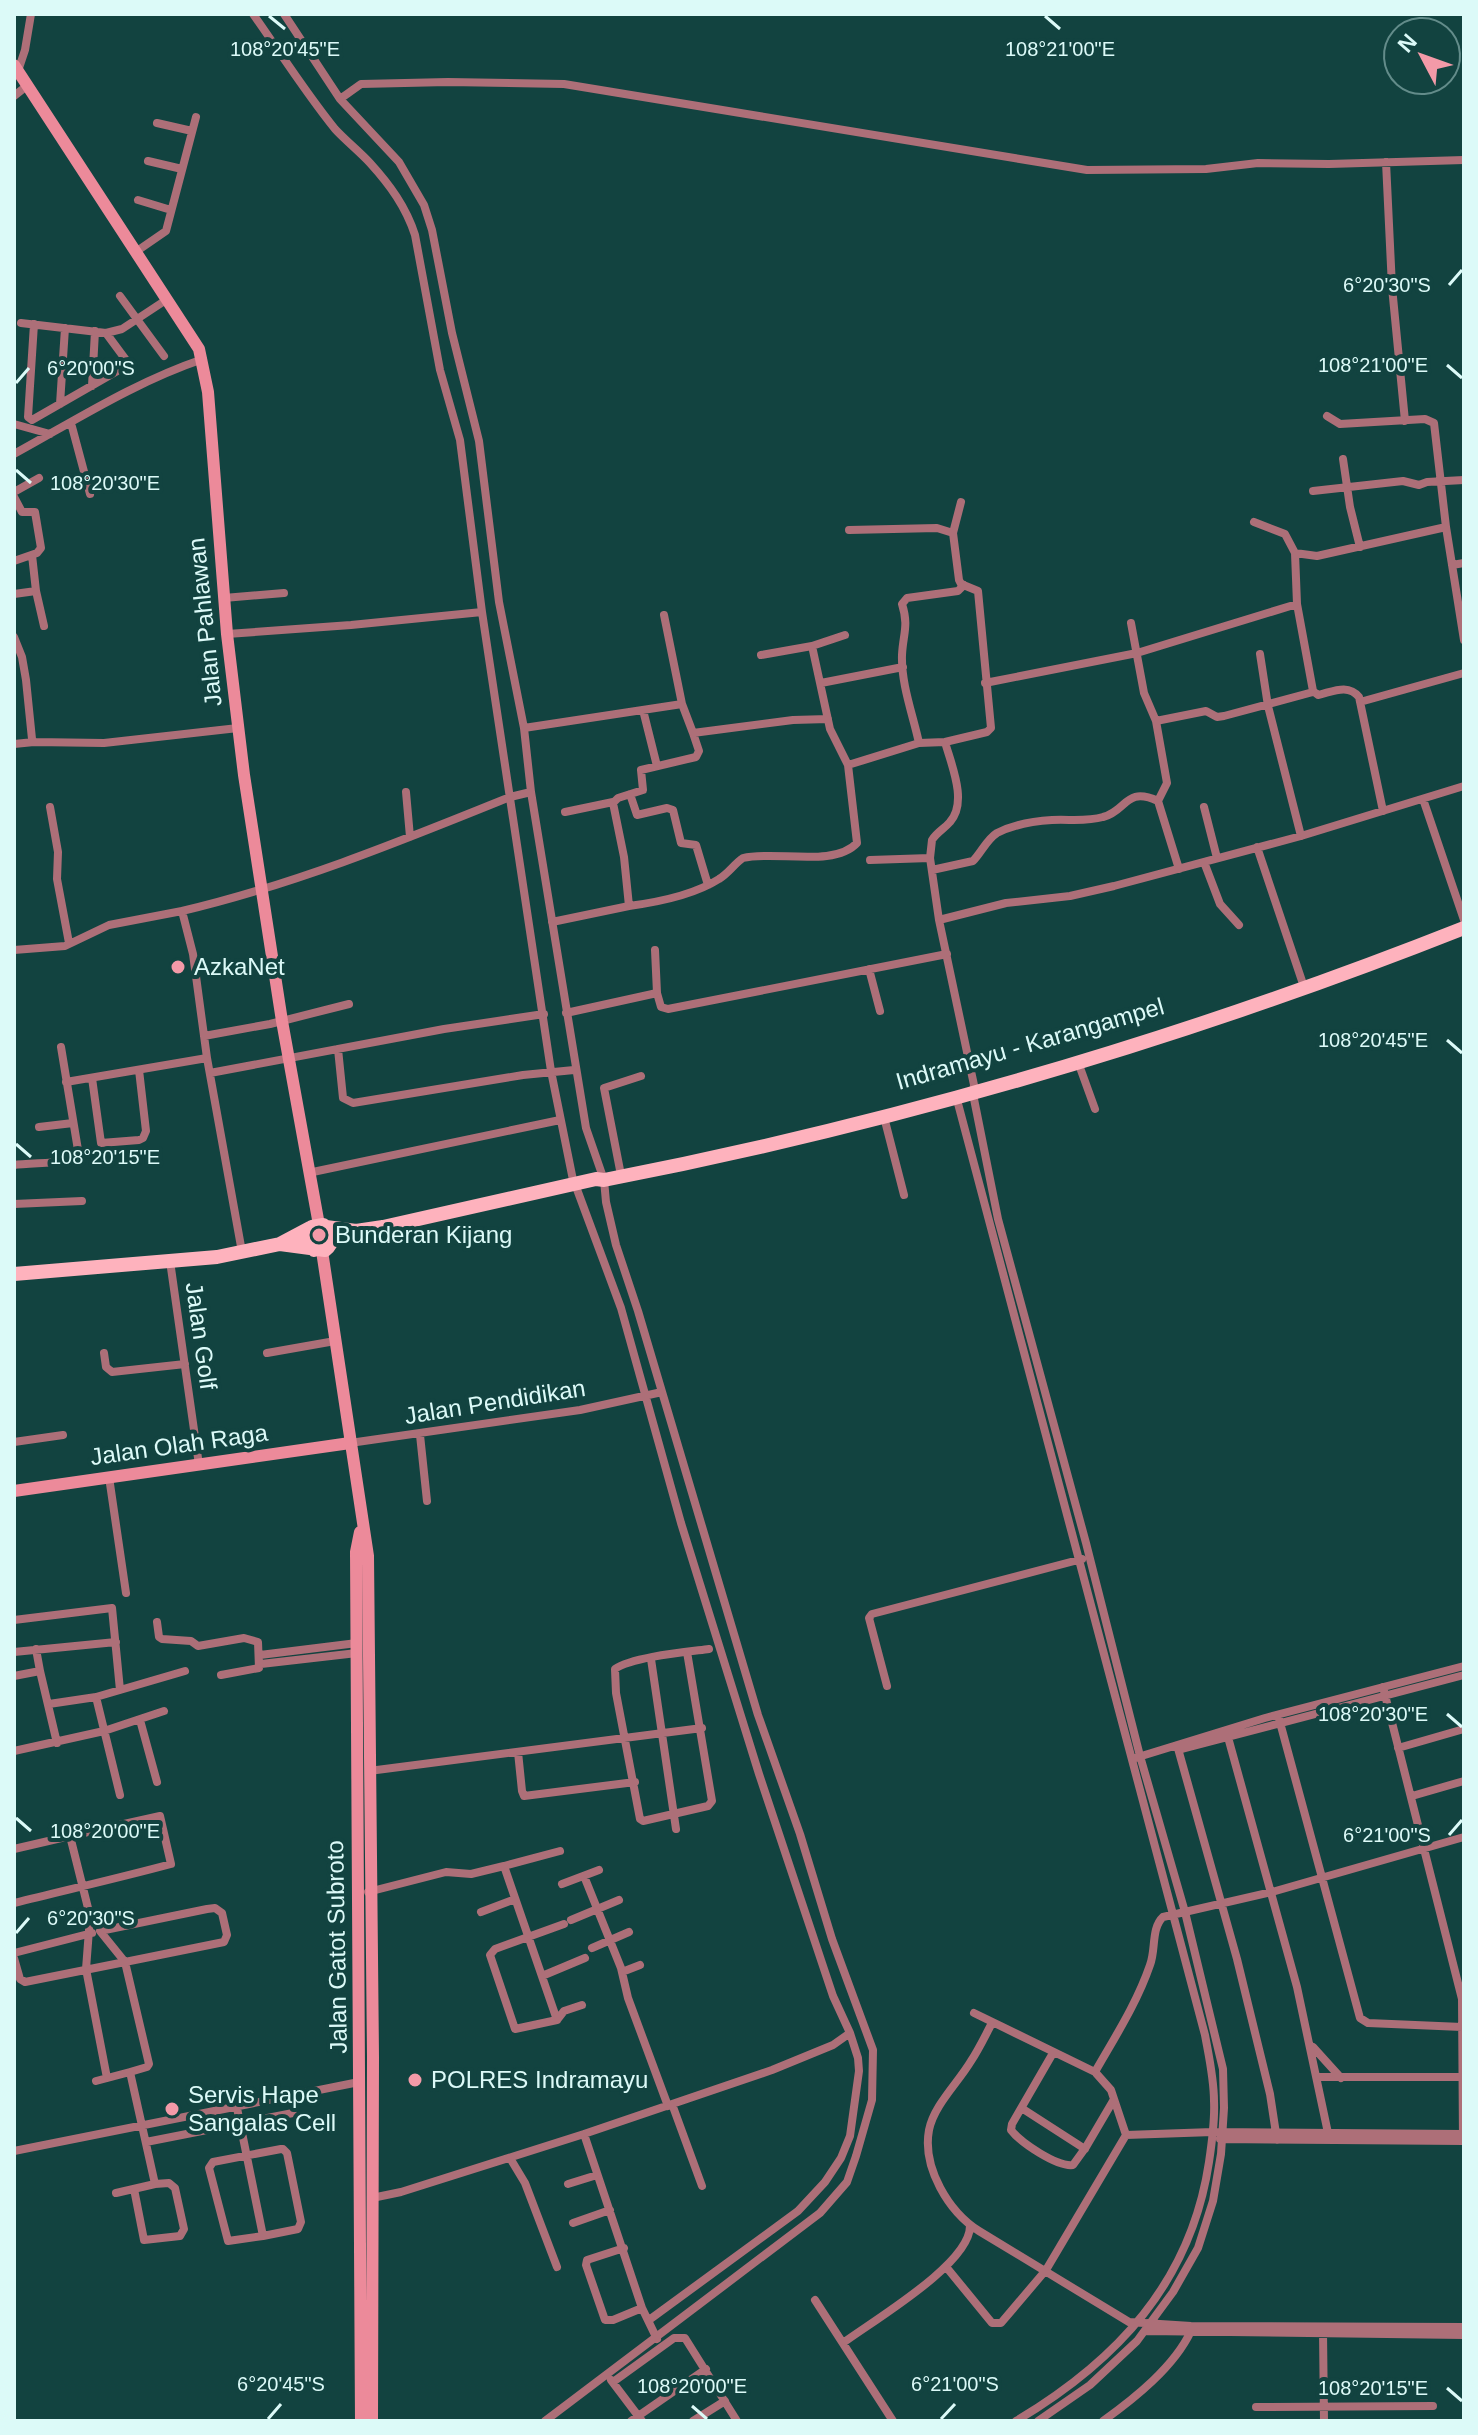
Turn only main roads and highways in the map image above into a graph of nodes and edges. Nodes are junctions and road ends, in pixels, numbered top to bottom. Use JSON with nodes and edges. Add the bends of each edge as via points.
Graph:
{"nodes":[{"id":1,"x":1464,"y":920,"type":"edge"},
{"id":2,"x":1464,"y":928,"type":"edge"},
{"id":3,"x":1443,"y":932,"type":"junction"},
{"id":4,"x":1305,"y":982,"type":"junction"},
{"id":5,"x":965,"y":1093,"type":"junction"},
{"id":6,"x":600,"y":1178,"type":"junction"},
{"id":7,"x":319,"y":1226,"type":"junction"},
{"id":8,"x":356,"y":1231,"type":"junction"},
{"id":9,"x":280,"y":1244,"type":"junction"},
{"id":10,"x":321,"y":1249,"type":"junction"},
{"id":11,"x":14,"y":1274,"type":"edge"}],
"edges":[{"from":1,"to":3,"type":"main road","name":"Indramayu - Karangampel"},
{"from":2,"to":3,"type":"main road","name":"Indramayu - Karangampel"},
{"from":3,"to":4,"type":"main road","name":"Indramayu - Karangampel"},
{"from":4,"to":5,"type":"main road","name":"Indramayu - Karangampel"},
{"from":4,"to":5,"type":"main road","via":[[1149,1041]]},
{"from":5,"to":6,"type":"main road","name":"Indramayu - Karangampel","via":[[729,1154]]},
{"from":5,"to":6,"type":"main road","name":"Indramayu - Karangampel"},
{"from":6,"to":8,"type":"main road","name":"Indramayu - Karangampel"},
{"from":7,"to":8,"type":"main road"},
{"from":7,"to":9,"type":"main road"},
{"from":7,"to":10,"type":"main road","via":[[332,1238]]},
{"from":7,"to":10,"type":"main road","via":[[306,1240]]},
{"from":8,"to":10,"type":"main road"},
{"from":9,"to":10,"type":"main road"},
{"from":9,"to":11,"type":"main road","via":[[170,1261]]}]}
